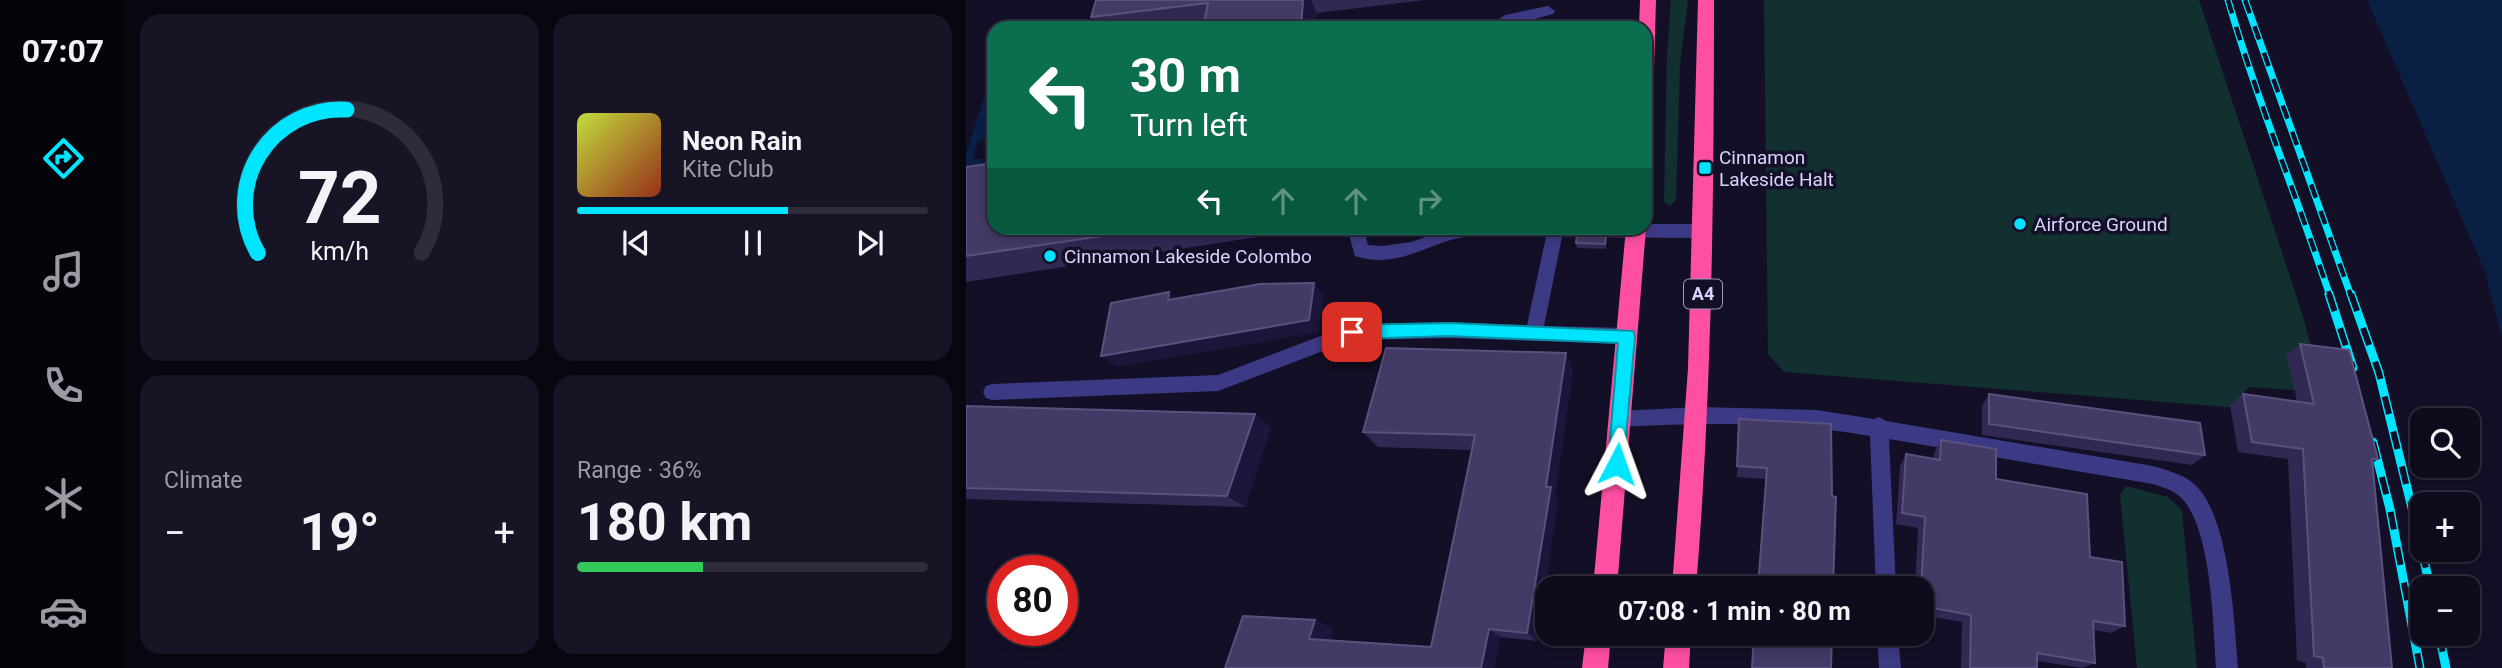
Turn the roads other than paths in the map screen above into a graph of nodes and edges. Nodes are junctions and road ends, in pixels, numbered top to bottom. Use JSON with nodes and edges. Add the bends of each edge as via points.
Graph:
{"nodes":[{"id":1,"x":1648,"y":0,"type":"edge"},
{"id":2,"x":1706,"y":0,"type":"edge"},
{"id":3,"x":1548,"y":5,"type":"edge"},
{"id":4,"x":1505,"y":21,"type":"edge"},
{"id":5,"x":1647,"y":21,"type":"edge"},
{"id":6,"x":1652,"y":229,"type":"edge"},
{"id":7,"x":1704,"y":231,"type":"junction"},
{"id":8,"x":1357,"y":235,"type":"edge"},
{"id":9,"x":1452,"y":235,"type":"edge"},
{"id":10,"x":1555,"y":235,"type":"edge"},
{"id":11,"x":1635,"y":235,"type":"edge"},
{"id":12,"x":1534,"y":333,"type":"junction"},
{"id":13,"x":1627,"y":336,"type":"junction"},
{"id":14,"x":992,"y":392,"type":"dead end"},
{"id":15,"x":1698,"y":415,"type":"junction"},
{"id":16,"x":1620,"y":419,"type":"junction"},
{"id":17,"x":1879,"y":426,"type":"junction"},
{"id":18,"x":1606,"y":576,"type":"edge"},
{"id":19,"x":1685,"y":576,"type":"edge"},
{"id":20,"x":1885,"y":576,"type":"edge"},
{"id":21,"x":1598,"y":646,"type":"edge"},
{"id":22,"x":1678,"y":646,"type":"edge"},
{"id":23,"x":1889,"y":646,"type":"edge"},
{"id":24,"x":1595,"y":668,"type":"edge"},
{"id":25,"x":1676,"y":668,"type":"edge"},
{"id":26,"x":1890,"y":668,"type":"edge"},
{"id":27,"x":2227,"y":668,"type":"edge"}],
"edges":[{"from":1,"to":5,"type":"highway"},
{"from":2,"to":7,"type":"highway","number":"A4"},
{"from":3,"to":4,"type":"lane"},
{"from":6,"to":7,"type":"lane"},
{"from":7,"to":15,"type":"highway","number":"A4"},
{"from":8,"to":9,"type":"lane","via":[[1362,251],[1383,253]]},
{"from":10,"to":12,"type":"lane"},
{"from":11,"to":13,"type":"highway"},
{"from":12,"to":13,"type":"lane"},
{"from":12,"to":14,"type":"lane","via":[[1352,332],[1218,383]]},
{"from":13,"to":16,"type":"highway"},
{"from":15,"to":16,"type":"lane"},
{"from":15,"to":17,"type":"lane","via":[[1817,418]]},
{"from":15,"to":19,"type":"highway","number":"A4"},
{"from":16,"to":18,"type":"highway"},
{"from":17,"to":20,"type":"lane"},
{"from":17,"to":27,"type":"lane","via":[[2153,475],[2187,490],[2202,509],[2219,578]]},
{"from":21,"to":24,"type":"highway"},
{"from":22,"to":25,"type":"highway"},
{"from":23,"to":26,"type":"lane"}]}
